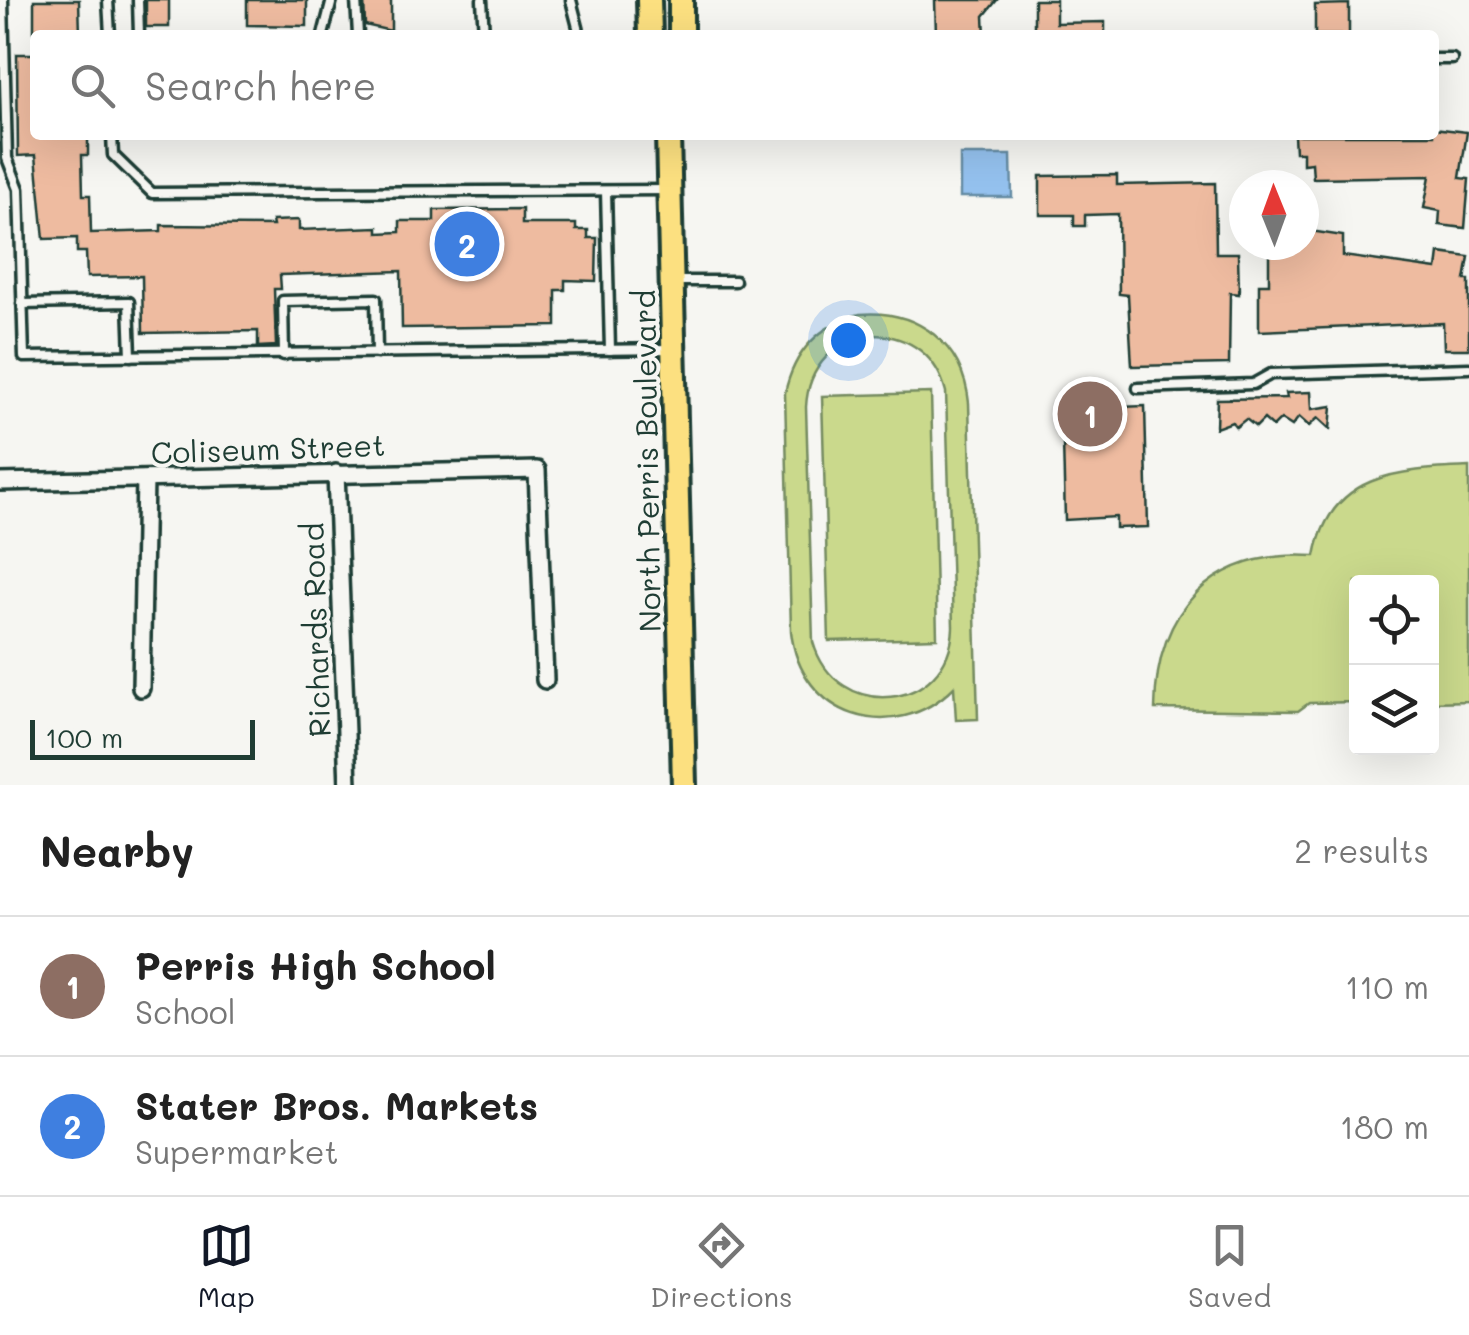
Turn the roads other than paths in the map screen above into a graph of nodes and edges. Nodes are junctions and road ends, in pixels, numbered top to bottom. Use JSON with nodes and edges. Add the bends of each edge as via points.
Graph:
{"nodes":[{"id":1,"x":4,"y":0,"type":"edge"},
{"id":2,"x":108,"y":0,"type":"edge"},
{"id":3,"x":138,"y":0,"type":"edge"},
{"id":4,"x":332,"y":0,"type":"edge"},
{"id":5,"x":356,"y":0,"type":"edge"},
{"id":6,"x":482,"y":0,"type":"edge"},
{"id":7,"x":571,"y":0,"type":"edge"},
{"id":8,"x":648,"y":0,"type":"edge"},
{"id":9,"x":681,"y":0,"type":"edge"},
{"id":10,"x":110,"y":30,"type":"edge"},
{"id":11,"x":139,"y":30,"type":"edge"},
{"id":12,"x":324,"y":30,"type":"edge"},
{"id":13,"x":358,"y":30,"type":"edge"},
{"id":14,"x":484,"y":30,"type":"edge"},
{"id":15,"x":579,"y":30,"type":"edge"},
{"id":16,"x":650,"y":30,"type":"edge"},
{"id":17,"x":681,"y":30,"type":"edge"},
{"id":18,"x":1439,"y":59,"type":"edge"},
{"id":19,"x":1452,"y":59,"type":"dead end"},
{"id":20,"x":112,"y":140,"type":"edge"},
{"id":21,"x":668,"y":140,"type":"edge"},
{"id":22,"x":670,"y":190,"type":"junction"},
{"id":23,"x":606,"y":191,"type":"junction"},
{"id":24,"x":735,"y":281,"type":"dead end"},
{"id":25,"x":672,"y":282,"type":"junction"},
{"id":26,"x":22,"y":304,"type":"junction"},
{"id":27,"x":674,"y":348,"type":"junction"},
{"id":28,"x":610,"y":350,"type":"junction"},
{"id":29,"x":284,"y":354,"type":"junction"},
{"id":30,"x":377,"y":354,"type":"junction"},
{"id":31,"x":131,"y":356,"type":"junction"},
{"id":32,"x":1469,"y":368,"type":"edge"},
{"id":33,"x":1138,"y":388,"type":"dead end"},
{"id":34,"x":336,"y":473,"type":"junction"},
{"id":35,"x":144,"y":479,"type":"junction"},
{"id":36,"x":0,"y":482,"type":"edge"},
{"id":37,"x":545,"y":680,"type":"dead end"},
{"id":38,"x":141,"y":688,"type":"dead end"},
{"id":39,"x":348,"y":785,"type":"edge"},
{"id":40,"x":684,"y":785,"type":"edge"}],
"edges":[{"from":1,"to":26,"type":"lane","via":[[8,158],[18,189]]},
{"from":2,"to":10,"type":"lane"},
{"from":3,"to":11,"type":"lane"},
{"from":4,"to":12,"type":"lane"},
{"from":5,"to":13,"type":"lane"},
{"from":6,"to":14,"type":"lane"},
{"from":7,"to":15,"type":"lane"},
{"from":8,"to":16,"type":"main road"},
{"from":9,"to":17,"type":"main road"},
{"from":18,"to":19,"type":"lane"},
{"from":20,"to":23,"type":"lane","via":[[113,155],[152,193]]},
{"from":21,"to":22,"type":"main road","name":"North Perris Boulevard"},
{"from":22,"to":23,"type":"lane"},
{"from":22,"to":25,"type":"main road","name":"North Perris Boulevard"},
{"from":23,"to":28,"type":"lane"},
{"from":24,"to":25,"type":"lane"},
{"from":25,"to":27,"type":"main road","name":"North Perris Boulevard"},
{"from":26,"to":31,"type":"lane","via":[[24,357]]},
{"from":26,"to":31,"type":"lane","via":[[129,302]]},
{"from":27,"to":28,"type":"lane"},
{"from":27,"to":40,"type":"main road","name":"North Perris Boulevard"},
{"from":28,"to":30,"type":"lane"},
{"from":29,"to":30,"type":"lane"},
{"from":29,"to":30,"type":"lane","via":[[283,302],[376,298]]},
{"from":29,"to":31,"type":"lane"},
{"from":32,"to":33,"type":"lane","via":[[1271,374],[1253,384]]},
{"from":34,"to":35,"type":"street","name":"Coliseum Street"},
{"from":34,"to":37,"type":"street","name":"Coliseum Street","via":[[537,470]]},
{"from":34,"to":39,"type":"street","name":"Richards Road"},
{"from":35,"to":36,"type":"street","name":"Coliseum Street"},
{"from":35,"to":38,"type":"street"}]}
